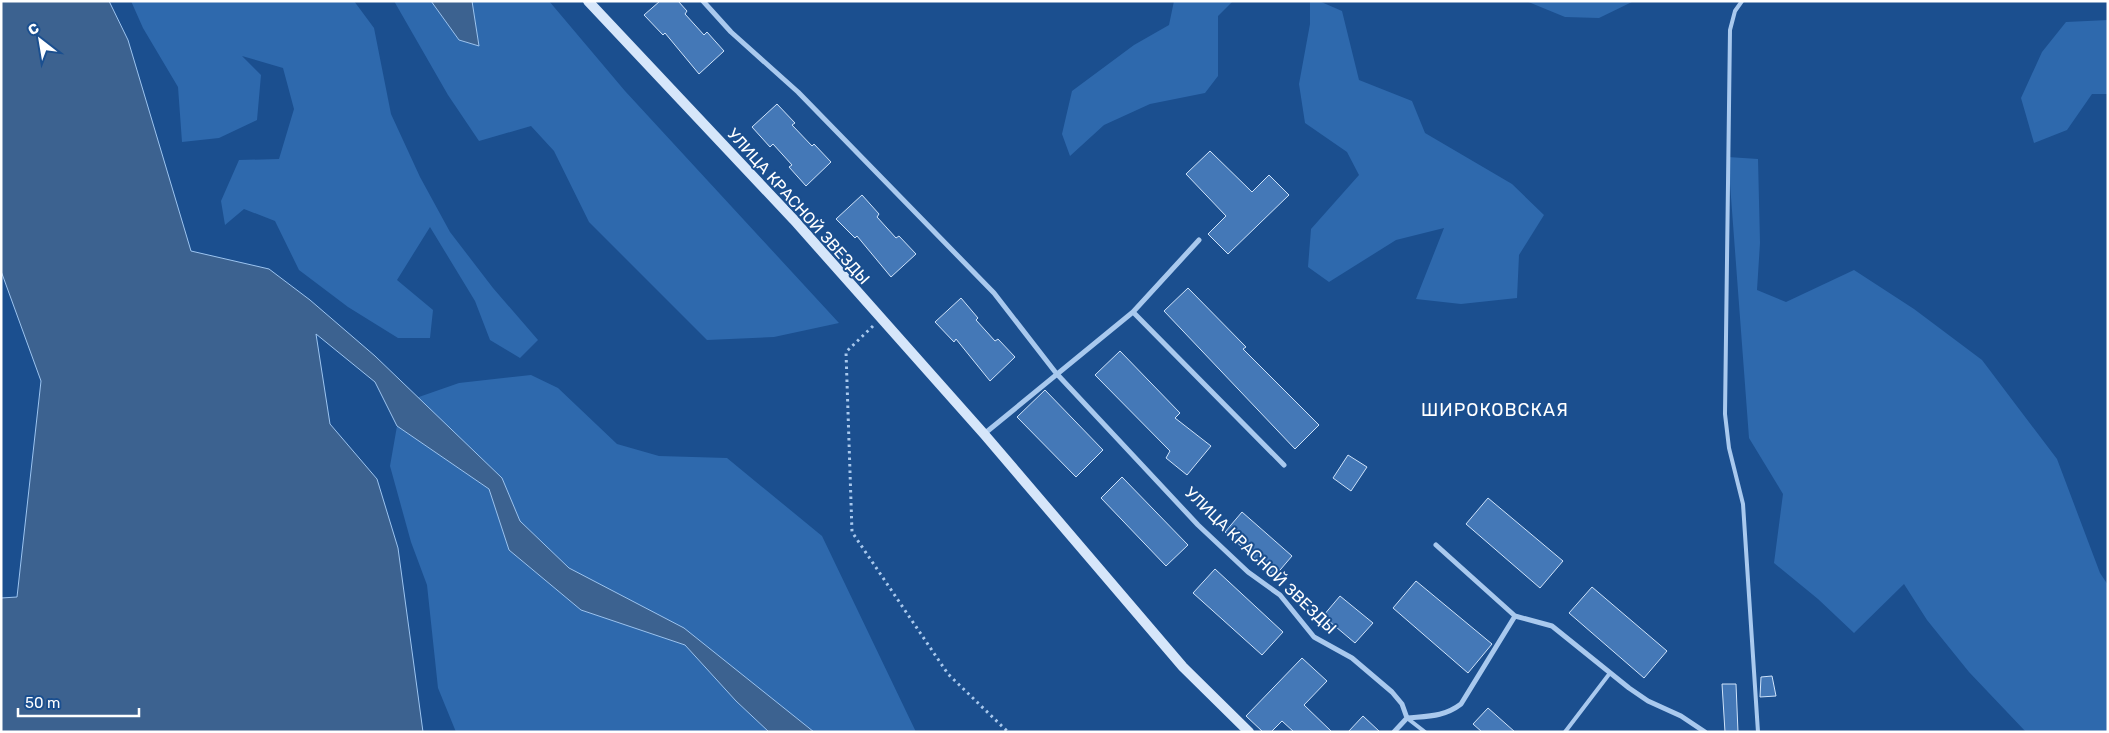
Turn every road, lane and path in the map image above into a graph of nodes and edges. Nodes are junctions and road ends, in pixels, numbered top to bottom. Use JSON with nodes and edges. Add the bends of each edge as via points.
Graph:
{"nodes":[{"id":1,"x":588,"y":1,"type":"edge"},
{"id":2,"x":703,"y":1,"type":"edge"},
{"id":3,"x":1742,"y":1,"type":"edge"},
{"id":4,"x":1199,"y":240,"type":"dead end"},
{"id":5,"x":1132,"y":312,"type":"junction"},
{"id":6,"x":881,"y":318,"type":"junction"},
{"id":7,"x":1056,"y":373,"type":"junction"},
{"id":8,"x":984,"y":434,"type":"junction"},
{"id":9,"x":1284,"y":465,"type":"dead end"},
{"id":10,"x":1436,"y":545,"type":"dead end"},
{"id":11,"x":1515,"y":616,"type":"junction"},
{"id":12,"x":1610,"y":672,"type":"junction"},
{"id":13,"x":1407,"y":718,"type":"junction"},
{"id":14,"x":1008,"y":732,"type":"edge"},
{"id":15,"x":1249,"y":732,"type":"edge"},
{"id":16,"x":1394,"y":732,"type":"edge"},
{"id":17,"x":1425,"y":732,"type":"edge"},
{"id":18,"x":1565,"y":732,"type":"edge"},
{"id":19,"x":1705,"y":732,"type":"edge"},
{"id":20,"x":1758,"y":732,"type":"edge"}],
"edges":[{"from":1,"to":6,"type":"street","name":"УЛИЦА КРАСНОЙ ЗВЕЗДЫ","via":[[794,220]]},
{"from":2,"to":7,"type":"street","name":"УЛИЦА КРАСНОЙ ЗВЕЗДЫ","via":[[731,32],[798,92],[994,293]]},
{"from":3,"to":20,"type":"lane","via":[[1729,39],[1726,414],[1729,448],[1743,504]]},
{"from":4,"to":5,"type":"street"},
{"from":5,"to":7,"type":"street"},
{"from":5,"to":9,"type":"street"},
{"from":6,"to":8,"type":"street","name":"УЛИЦА КРАСНОЙ ЗВЕЗДЫ"},
{"from":6,"to":14,"type":"path","via":[[846,352],[852,532],[948,674]]},
{"from":7,"to":8,"type":"street"},
{"from":7,"to":13,"type":"street","name":"УЛИЦА КРАСНОЙ ЗВЕЗДЫ","via":[[1198,525],[1248,572],[1280,595],[1314,637],[1352,658],[1380,681],[1402,704]]},
{"from":8,"to":15,"type":"street","name":"УЛИЦА КРАСНОЙ ЗВЕЗДЫ","via":[[1183,667]]},
{"from":10,"to":11,"type":"street"},
{"from":11,"to":12,"type":"street","via":[[1552,626]]},
{"from":11,"to":13,"type":"street","via":[[1461,704],[1451,712],[1433,717]]},
{"from":12,"to":18,"type":"lane"},
{"from":12,"to":19,"type":"street","via":[[1648,701],[1681,716]]},
{"from":13,"to":16,"type":"street"},
{"from":13,"to":17,"type":"lane"}]}
